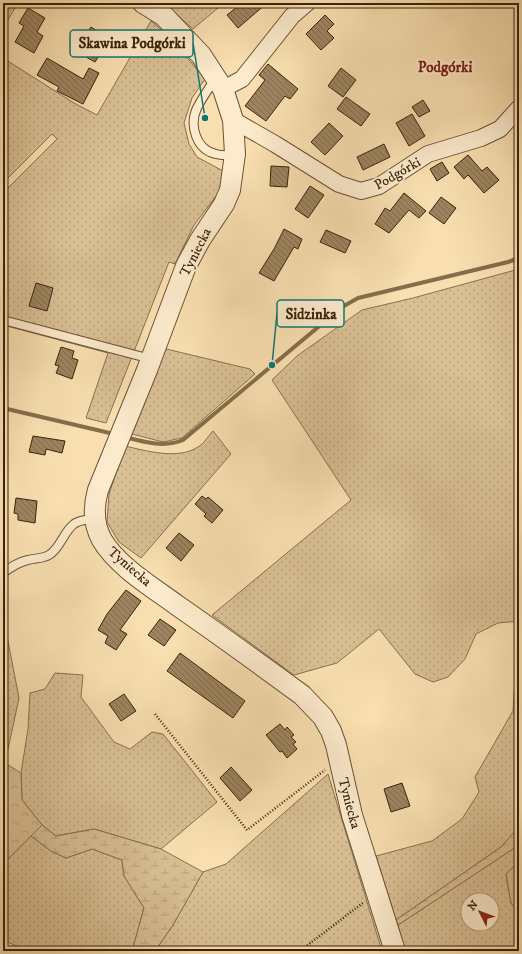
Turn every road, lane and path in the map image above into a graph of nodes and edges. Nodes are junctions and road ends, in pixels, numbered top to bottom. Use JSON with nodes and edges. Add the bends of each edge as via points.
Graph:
{"nodes":[{"id":1,"x":143,"y":3,"type":"edge"},
{"id":2,"x":307,"y":3,"type":"edge"},
{"id":3,"x":220,"y":83,"type":"junction"},
{"id":4,"x":519,"y":108,"type":"edge"},
{"id":5,"x":233,"y":120,"type":"junction"},
{"id":6,"x":235,"y":154,"type":"junction"},
{"id":7,"x":3,"y":320,"type":"edge"},
{"id":8,"x":151,"y":359,"type":"junction"},
{"id":9,"x":94,"y":518,"type":"junction"},
{"id":10,"x":3,"y":573,"type":"edge"},
{"id":11,"x":156,"y":714,"type":"dead end"},
{"id":12,"x":339,"y":760,"type":"junction"},
{"id":13,"x":377,"y":893,"type":"junction"},
{"id":14,"x":300,"y":951,"type":"edge"},
{"id":15,"x":395,"y":951,"type":"edge"}],
"edges":[{"from":1,"to":3,"type":"street","name":"Tyniecka","via":[[164,16],[201,55]]},
{"from":2,"to":3,"type":"street","via":[[292,16],[242,79]]},
{"from":3,"to":5,"type":"street","name":"Tyniecka"},
{"from":3,"to":6,"type":"lane","via":[[196,109],[195,137],[203,148],[214,154]]},
{"from":4,"to":5,"type":"street","name":"Podgórki","via":[[500,129],[481,138],[428,154],[380,186],[361,192],[339,184]]},
{"from":5,"to":6,"type":"street","name":"Tyniecka"},
{"from":6,"to":8,"type":"street","name":"Tyniecka","via":[[230,190],[186,266]]},
{"from":7,"to":8,"type":"lane"},
{"from":8,"to":9,"type":"street","name":"Tyniecka","via":[[98,490]]},
{"from":9,"to":10,"type":"lane","via":[[72,525],[50,555],[17,563]]},
{"from":9,"to":12,"type":"street","name":"Tyniecka","via":[[102,540],[117,559],[314,706],[330,731]]},
{"from":11,"to":12,"type":"path","via":[[247,830]]},
{"from":12,"to":13,"type":"street","name":"Tyniecka","via":[[352,815]]},
{"from":13,"to":14,"type":"path"},
{"from":13,"to":15,"type":"street","name":"Tyniecka"}]}
